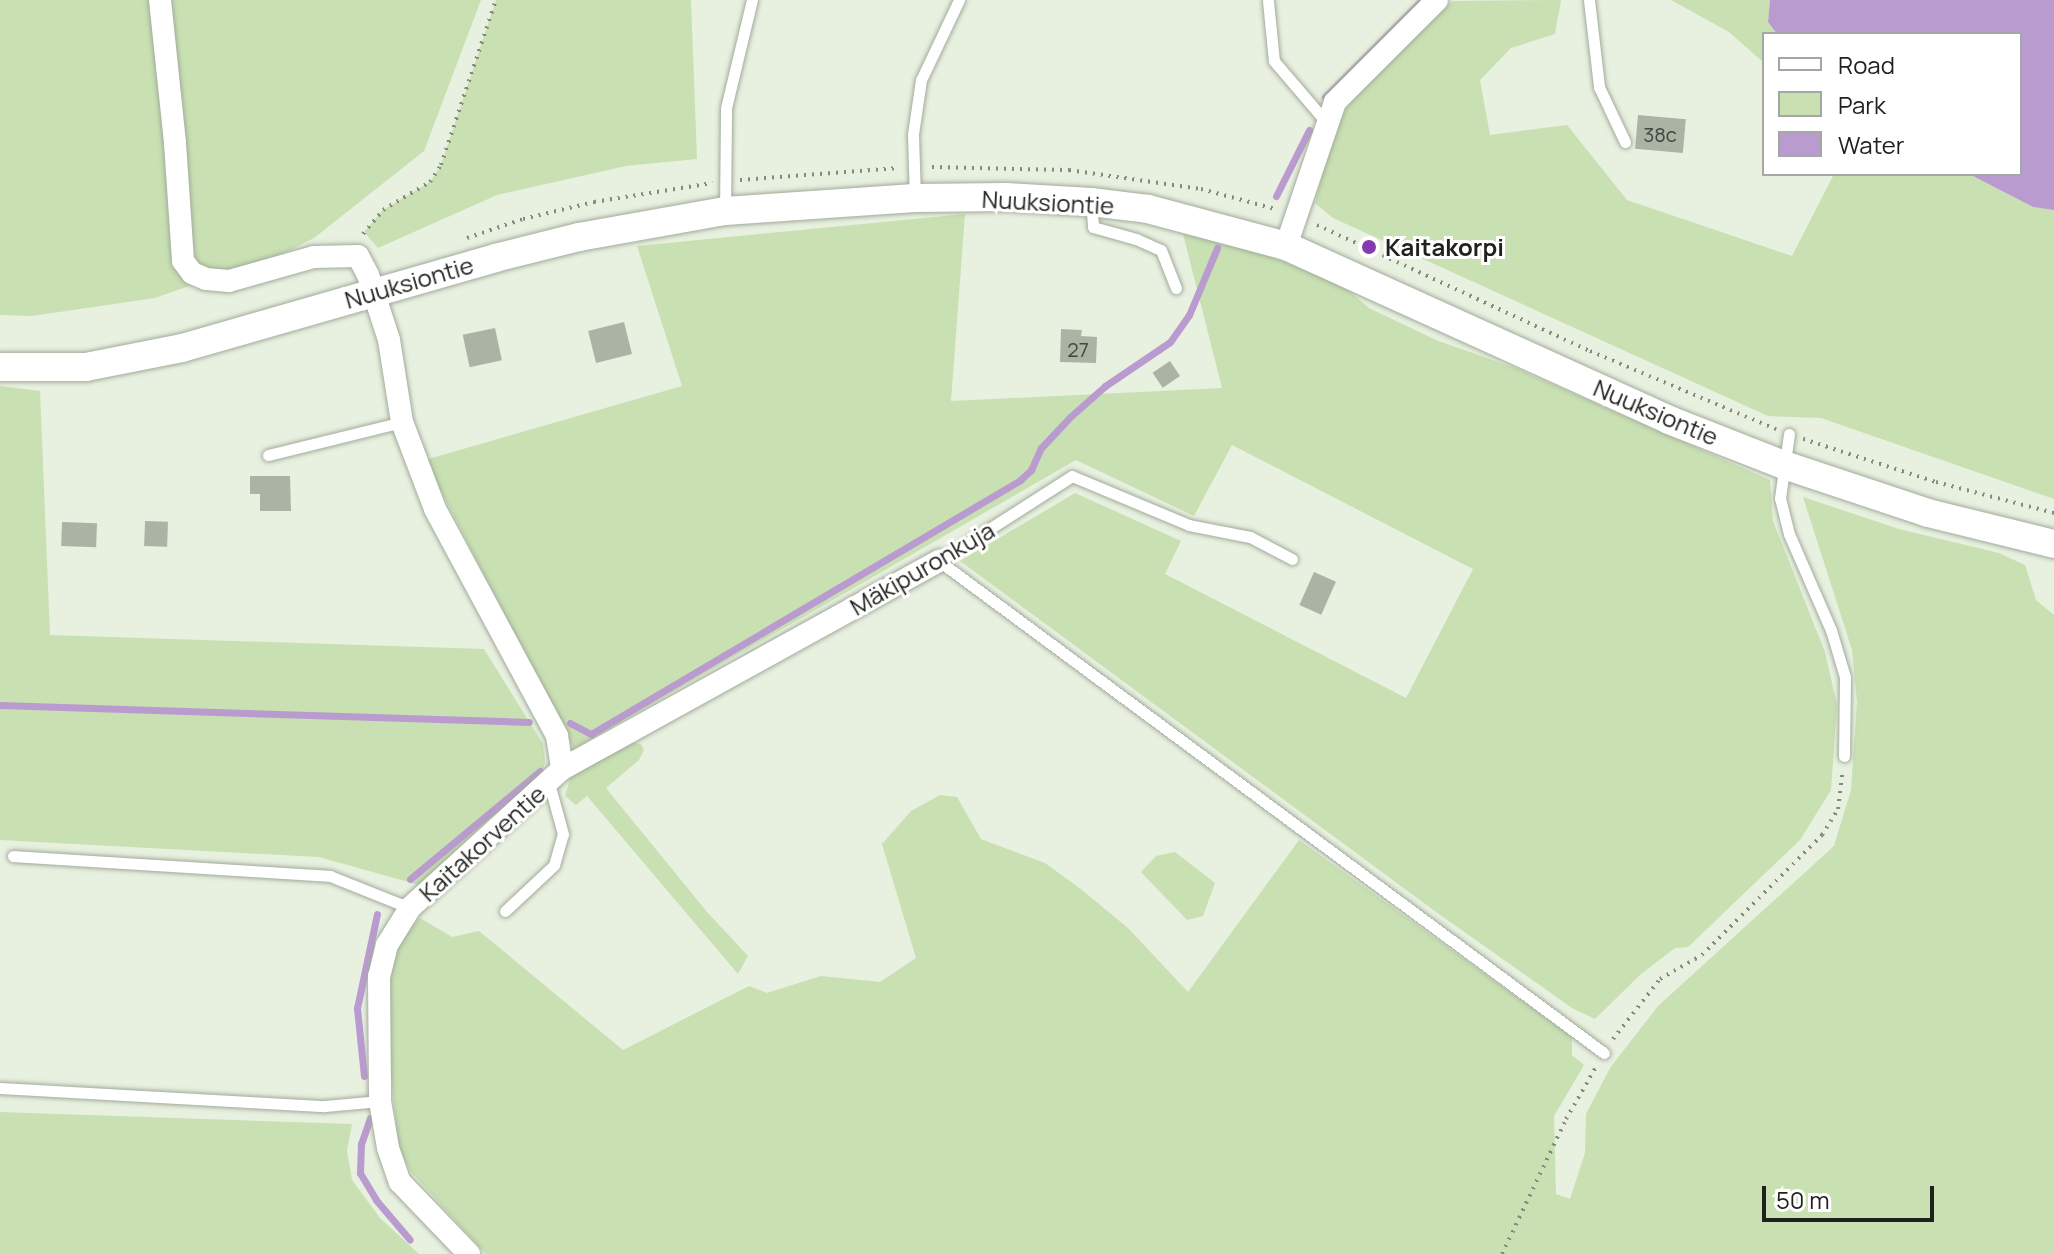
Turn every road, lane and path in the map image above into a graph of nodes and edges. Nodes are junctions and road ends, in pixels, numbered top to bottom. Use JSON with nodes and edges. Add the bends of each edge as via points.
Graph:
{"nodes":[{"id":1,"x":160,"y":0,"type":"edge"},
{"id":2,"x":496,"y":0,"type":"edge"},
{"id":3,"x":752,"y":0,"type":"edge"},
{"id":4,"x":959,"y":0,"type":"edge"},
{"id":5,"x":1437,"y":0,"type":"edge"},
{"id":6,"x":1589,"y":0,"type":"edge"},
{"id":7,"x":1268,"y":1,"type":"edge"},
{"id":8,"x":1327,"y":123,"type":"junction"},
{"id":9,"x":1625,"y":142,"type":"dead end"},
{"id":10,"x":913,"y":167,"type":"junction"},
{"id":11,"x":725,"y":181,"type":"junction"},
{"id":12,"x":915,"y":198,"type":"junction"},
{"id":13,"x":1091,"y":202,"type":"junction"},
{"id":14,"x":725,"y":211,"type":"junction"},
{"id":15,"x":1296,"y":216,"type":"junction"},
{"id":16,"x":466,"y":238,"type":"dead end"},
{"id":17,"x":1286,"y":246,"type":"junction"},
{"id":18,"x":358,"y":256,"type":"junction"},
{"id":19,"x":1176,"y":288,"type":"dead end"},
{"id":20,"x":374,"y":293,"type":"junction"},
{"id":21,"x":0,"y":367,"type":"edge"},
{"id":22,"x":402,"y":422,"type":"junction"},
{"id":23,"x":1789,"y":434,"type":"junction"},
{"id":24,"x":268,"y":455,"type":"dead end"},
{"id":25,"x":1784,"y":465,"type":"junction"},
{"id":26,"x":2054,"y":513,"type":"edge"},
{"id":27,"x":2054,"y":544,"type":"edge"},
{"id":28,"x":1292,"y":559,"type":"dead end"},
{"id":29,"x":939,"y":561,"type":"junction"},
{"id":30,"x":1844,"y":756,"type":"joint"},
{"id":31,"x":556,"y":776,"type":"junction"},
{"id":32,"x":13,"y":856,"type":"dead end"},
{"id":33,"x":410,"y":908,"type":"junction"},
{"id":34,"x":505,"y":911,"type":"dead end"},
{"id":35,"x":1604,"y":1053,"type":"junction"},
{"id":36,"x":0,"y":1088,"type":"edge"},
{"id":37,"x":380,"y":1101,"type":"junction"},
{"id":38,"x":469,"y":1254,"type":"edge"},
{"id":39,"x":1502,"y":1254,"type":"edge"}],
"edges":[{"from":1,"to":18,"type":"street","via":[[183,261],[192,273],[229,281],[314,257]]},
{"from":2,"to":18,"type":"path","via":[[441,165],[430,182],[383,210],[364,232]]},
{"from":3,"to":11,"type":"lane","via":[[726,108]]},
{"from":4,"to":10,"type":"lane","via":[[921,80]]},
{"from":5,"to":8,"type":"street","via":[[1335,102]]},
{"from":6,"to":9,"type":"lane","via":[[1599,87]]},
{"from":7,"to":8,"type":"lane","via":[[1274,61]]},
{"from":8,"to":15,"type":"street"},
{"from":10,"to":11,"type":"path"},
{"from":10,"to":12,"type":"lane"},
{"from":10,"to":15,"type":"path","via":[[1069,170],[1139,178]]},
{"from":11,"to":14,"type":"lane"},
{"from":11,"to":16,"type":"path","via":[[594,202]]},
{"from":12,"to":13,"type":"street","name":"Nuuksiontie"},
{"from":12,"to":14,"type":"street","name":"Nuuksiontie"},
{"from":13,"to":17,"type":"street","name":"Nuuksiontie","via":[[1148,209]]},
{"from":13,"to":19,"type":"lane","via":[[1093,227],[1161,250]]},
{"from":14,"to":20,"type":"street","name":"Nuuksiontie","via":[[579,237]]},
{"from":15,"to":17,"type":"street"},
{"from":15,"to":23,"type":"path","via":[[1590,351]]},
{"from":17,"to":25,"type":"street","name":"Nuuksiontie","via":[[1669,420]]},
{"from":18,"to":20,"type":"street","name":"Kaitakorventie"},
{"from":20,"to":21,"type":"street","name":"Nuuksiontie","via":[[182,348],[86,367]]},
{"from":20,"to":22,"type":"street","name":"Kaitakorventie","via":[[389,340]]},
{"from":22,"to":24,"type":"lane"},
{"from":22,"to":31,"type":"street","name":"Kaitakorventie","via":[[435,509],[557,736]]},
{"from":23,"to":25,"type":"lane"},
{"from":23,"to":26,"type":"path","via":[[1936,482]]},
{"from":25,"to":27,"type":"street","name":"Nuuksiontie","via":[[1928,513]]},
{"from":25,"to":30,"type":"lane","via":[[1780,498],[1789,534],[1831,630],[1845,677]]},
{"from":28,"to":29,"type":"lane","name":"Mäkipuronkuja","via":[[1250,537],[1189,525],[1072,476]]},
{"from":29,"to":31,"type":"street","name":"Mäkipuronkuja"},
{"from":29,"to":35,"type":"lane"},
{"from":30,"to":35,"type":"path","via":[[1838,809],[1822,835],[1702,955],[1660,979]]},
{"from":31,"to":33,"type":"street","name":"Kaitakorventie"},
{"from":31,"to":34,"type":"lane","via":[[563,834],[554,865]]},
{"from":32,"to":33,"type":"lane","via":[[330,876]]},
{"from":33,"to":37,"type":"street","name":"Kaitakorventie","via":[[387,945],[379,976]]},
{"from":35,"to":39,"type":"path","via":[[1566,1119]]},
{"from":36,"to":37,"type":"lane","via":[[325,1106]]},
{"from":37,"to":38,"type":"street","name":"Kaitakorventie","via":[[400,1182]]}]}
